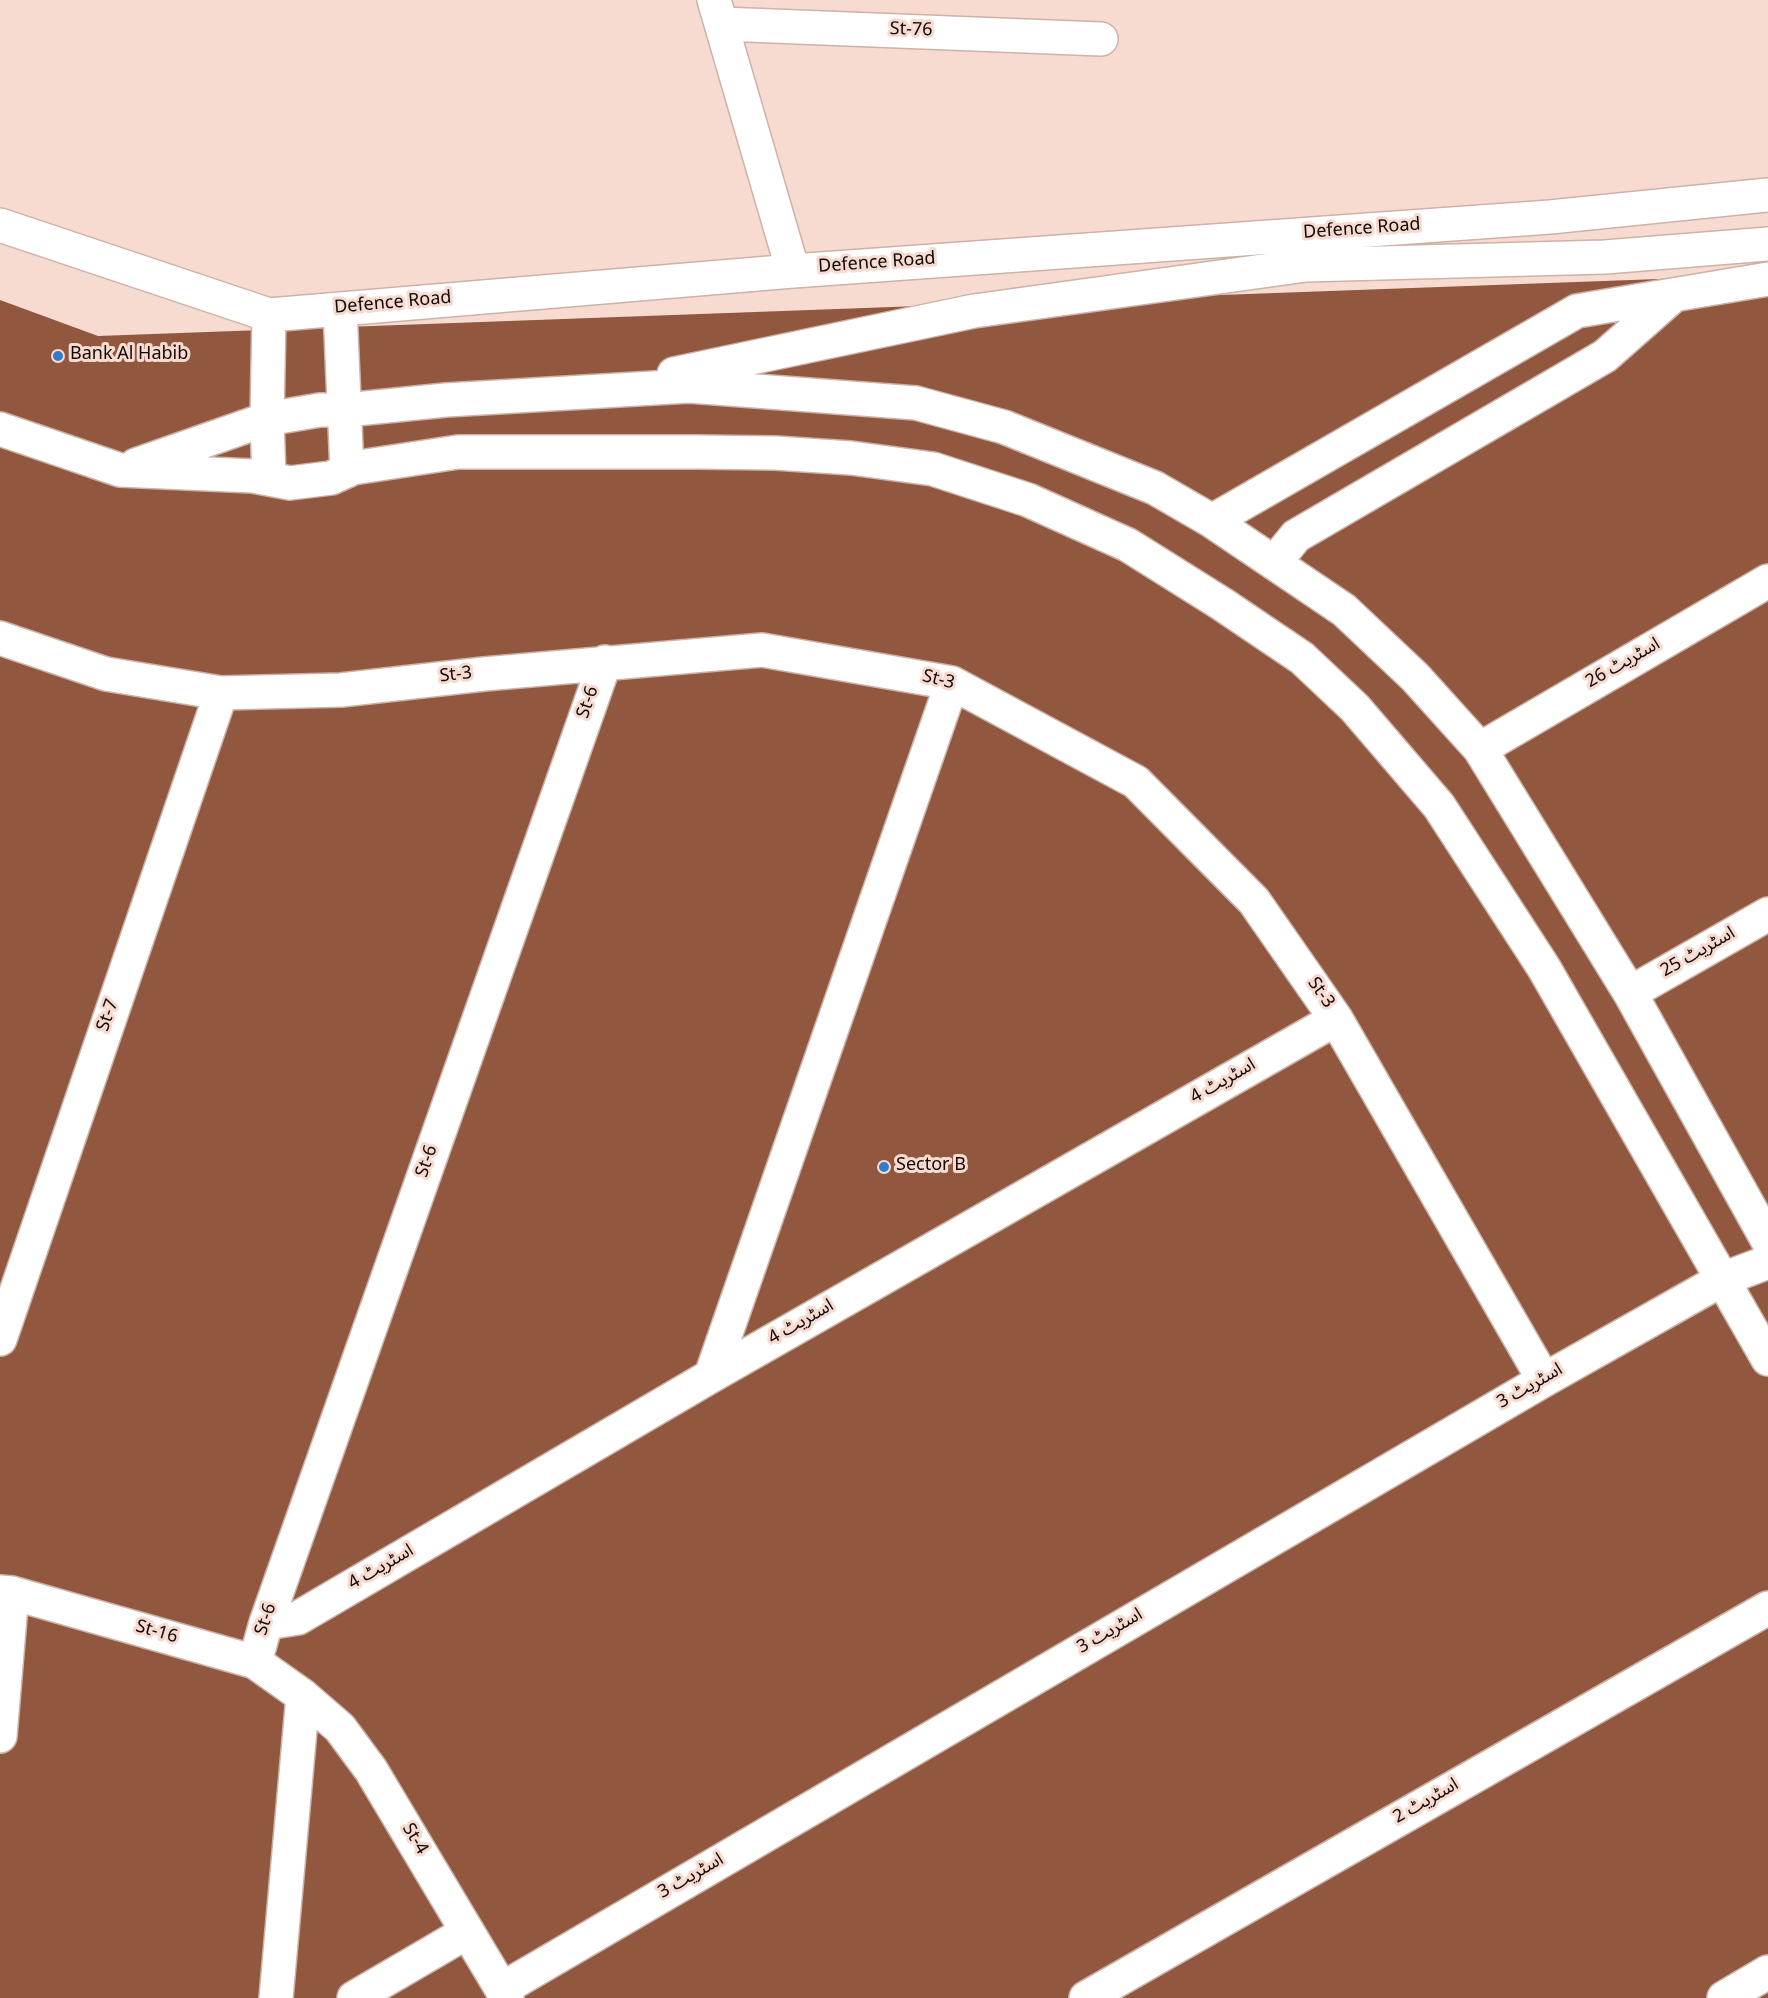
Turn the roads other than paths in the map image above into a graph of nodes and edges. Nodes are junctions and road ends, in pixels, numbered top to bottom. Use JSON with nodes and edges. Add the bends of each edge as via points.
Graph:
{"nodes":[{"id":1,"x":718,"y":12,"type":"edge"},
{"id":2,"x":1101,"y":39,"type":"dead end"},
{"id":3,"x":1768,"y":195,"type":"edge"},
{"id":4,"x":0,"y":225,"type":"edge"},
{"id":5,"x":1768,"y":244,"type":"edge"},
{"id":6,"x":793,"y":271,"type":"junction"},
{"id":7,"x":1768,"y":279,"type":"edge"},
{"id":8,"x":1674,"y":295,"type":"junction"},
{"id":9,"x":340,"y":309,"type":"junction"},
{"id":10,"x":269,"y":315,"type":"junction"},
{"id":11,"x":584,"y":393,"type":"junction"},
{"id":12,"x":344,"y":409,"type":"junction"},
{"id":13,"x":267,"y":419,"type":"junction"},
{"id":14,"x":0,"y":429,"type":"edge"},
{"id":15,"x":120,"y":470,"type":"junction"},
{"id":16,"x":347,"y":471,"type":"junction"},
{"id":17,"x":269,"y":479,"type":"junction"},
{"id":18,"x":1212,"y":521,"type":"junction"},
{"id":19,"x":1274,"y":563,"type":"junction"},
{"id":20,"x":1768,"y":581,"type":"edge"},
{"id":21,"x":0,"y":638,"type":"edge"},
{"id":22,"x":605,"y":662,"type":"junction"},
{"id":23,"x":952,"y":683,"type":"junction"},
{"id":24,"x":220,"y":693,"type":"junction"},
{"id":25,"x":1480,"y":748,"type":"junction"},
{"id":26,"x":1768,"y":914,"type":"edge"},
{"id":27,"x":1630,"y":993,"type":"junction"},
{"id":28,"x":1336,"y":1019,"type":"junction"},
{"id":29,"x":1768,"y":1241,"type":"edge"},
{"id":30,"x":1768,"y":1262,"type":"edge"},
{"id":31,"x":1723,"y":1279,"type":"junction"},
{"id":32,"x":0,"y":1339,"type":"edge"},
{"id":33,"x":1768,"y":1359,"type":"edge"},
{"id":34,"x":711,"y":1376,"type":"junction"},
{"id":35,"x":1544,"y":1380,"type":"junction"},
{"id":36,"x":6,"y":1593,"type":"edge"},
{"id":37,"x":1768,"y":1608,"type":"edge"},
{"id":38,"x":266,"y":1623,"type":"junction"},
{"id":39,"x":255,"y":1662,"type":"junction"},
{"id":40,"x":303,"y":1696,"type":"junction"},
{"id":41,"x":0,"y":1736,"type":"edge"},
{"id":42,"x":467,"y":1932,"type":"junction"},
{"id":43,"x":1768,"y":1972,"type":"edge"},
{"id":44,"x":504,"y":1994,"type":"edge"},
{"id":45,"x":276,"y":1998,"type":"edge"},
{"id":46,"x":354,"y":1998,"type":"edge"},
{"id":47,"x":1086,"y":1998,"type":"edge"},
{"id":48,"x":1724,"y":1998,"type":"edge"}],
"edges":[{"from":1,"to":2,"type":"street","name":"St-76"},
{"from":1,"to":6,"type":"street"},
{"from":3,"to":6,"type":"street","name":"Defence Road","via":[[1550,218]]},
{"from":4,"to":10,"type":"street","name":"Defence Road"},
{"from":5,"to":11,"type":"street","via":[[1605,256],[1306,266],[974,311]]},
{"from":6,"to":9,"type":"street","name":"Defence Road"},
{"from":7,"to":8,"type":"street"},
{"from":8,"to":18,"type":"street","via":[[1577,311]]},
{"from":8,"to":19,"type":"street","via":[[1605,356],[1296,536]]},
{"from":9,"to":10,"type":"street","name":"Defence Road"},
{"from":9,"to":12,"type":"street"},
{"from":10,"to":13,"type":"street"},
{"from":11,"to":12,"type":"street"},
{"from":11,"to":18,"type":"street","via":[[689,386],[916,402],[1004,427],[1155,488]]},
{"from":12,"to":13,"type":"street"},
{"from":12,"to":16,"type":"street"},
{"from":13,"to":15,"type":"street"},
{"from":13,"to":17,"type":"street"},
{"from":14,"to":15,"type":"street"},
{"from":15,"to":17,"type":"street"},
{"from":16,"to":17,"type":"street","via":[[306,483]]},
{"from":16,"to":31,"type":"street","via":[[458,452],[775,453],[851,458],[933,469],[1028,500],[1128,545],[1302,658],[1355,708],[1439,806],[1544,968]]},
{"from":18,"to":19,"type":"street"},
{"from":19,"to":25,"type":"street","via":[[1344,610],[1415,677]]},
{"from":20,"to":25,"type":"street","name":"اسٹریٹ 26"},
{"from":21,"to":24,"type":"street","name":"St-3","via":[[106,674]]},
{"from":22,"to":23,"type":"street","name":"St-3","via":[[762,650]]},
{"from":22,"to":24,"type":"street","name":"St-3","via":[[341,690]]},
{"from":22,"to":38,"type":"street","name":"St-6"},
{"from":23,"to":28,"type":"street","name":"St-3","via":[[1136,782],[1254,901]]},
{"from":23,"to":34,"type":"street"},
{"from":24,"to":32,"type":"street","name":"St-7"},
{"from":25,"to":27,"type":"street"},
{"from":26,"to":27,"type":"street","name":"اسٹریٹ 25"},
{"from":27,"to":29,"type":"street"},
{"from":28,"to":34,"type":"street","name":"اسٹریٹ 4"},
{"from":28,"to":35,"type":"street","name":"St-3"},
{"from":30,"to":31,"type":"street","name":"اسٹریٹ 3"},
{"from":31,"to":33,"type":"street"},
{"from":31,"to":35,"type":"street","name":"اسٹریٹ 3"},
{"from":34,"to":38,"type":"street","name":"اسٹریٹ 4","via":[[298,1618]]},
{"from":35,"to":44,"type":"street","name":"اسٹریٹ 3"},
{"from":36,"to":39,"type":"street","name":"St-16"},
{"from":36,"to":41,"type":"street"},
{"from":37,"to":47,"type":"street","name":"اسٹریٹ 2"},
{"from":38,"to":39,"type":"street","name":"St-6"},
{"from":39,"to":40,"type":"street","name":"St-16"},
{"from":40,"to":42,"type":"street","name":"St-4","via":[[340,1728],[371,1770]]},
{"from":40,"to":45,"type":"street"},
{"from":42,"to":44,"type":"street","name":"St-4"},
{"from":42,"to":46,"type":"street"},
{"from":43,"to":48,"type":"street"}]}
